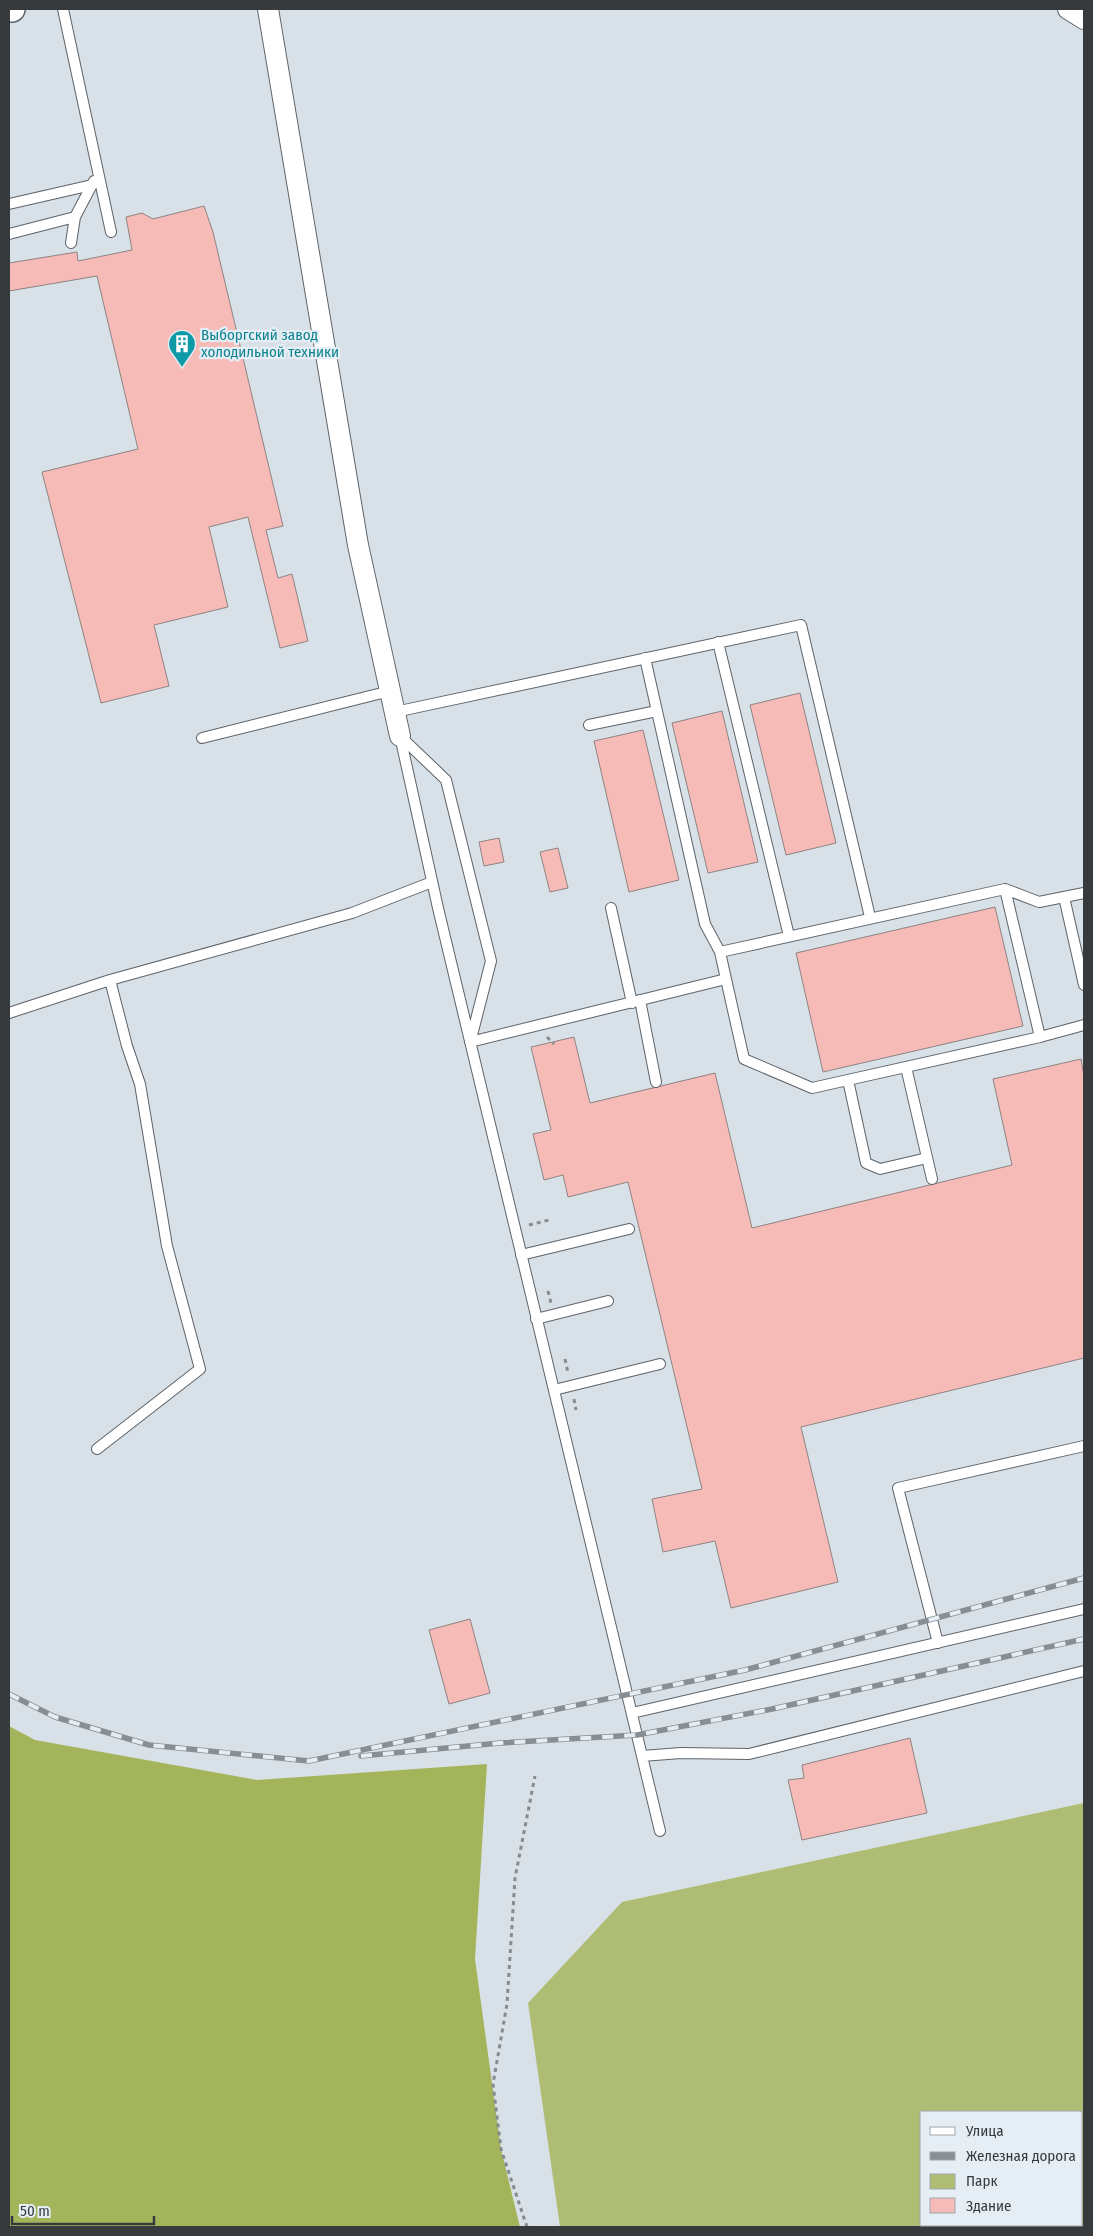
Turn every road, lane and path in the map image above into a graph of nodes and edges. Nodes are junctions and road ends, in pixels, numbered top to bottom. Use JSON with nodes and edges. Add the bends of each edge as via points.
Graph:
{"nodes":[{"id":1,"x":62,"y":9,"type":"edge"},
{"id":2,"x":268,"y":9,"type":"edge"},
{"id":3,"x":1068,"y":9,"type":"edge"},
{"id":4,"x":1084,"y":19,"type":"edge"},
{"id":5,"x":98,"y":174,"type":"junction"},
{"id":6,"x":92,"y":185,"type":"junction"},
{"id":7,"x":9,"y":204,"type":"edge"},
{"id":8,"x":75,"y":218,"type":"junction"},
{"id":9,"x":111,"y":232,"type":"dead end"},
{"id":10,"x":9,"y":234,"type":"edge"},
{"id":11,"x":71,"y":243,"type":"dead end"},
{"id":12,"x":718,"y":642,"type":"junction"},
{"id":13,"x":645,"y":658,"type":"junction"},
{"id":14,"x":390,"y":691,"type":"junction"},
{"id":15,"x":657,"y":711,"type":"junction"},
{"id":16,"x":395,"y":712,"type":"junction"},
{"id":17,"x":589,"y":725,"type":"dead end"},
{"id":18,"x":400,"y":736,"type":"junction"},
{"id":19,"x":202,"y":738,"type":"dead end"},
{"id":20,"x":432,"y":882,"type":"junction"},
{"id":21,"x":1005,"y":888,"type":"junction"},
{"id":22,"x":1084,"y":892,"type":"edge"},
{"id":23,"x":1064,"y":897,"type":"junction"},
{"id":24,"x":612,"y":908,"type":"dead end"},
{"id":25,"x":870,"y":917,"type":"junction"},
{"id":26,"x":789,"y":936,"type":"junction"},
{"id":27,"x":720,"y":952,"type":"junction"},
{"id":28,"x":110,"y":980,"type":"junction"},
{"id":29,"x":726,"y":980,"type":"junction"},
{"id":30,"x":1084,"y":985,"type":"edge"},
{"id":31,"x":636,"y":1001,"type":"junction"},
{"id":32,"x":9,"y":1013,"type":"edge"},
{"id":33,"x":1084,"y":1025,"type":"edge"},
{"id":34,"x":1040,"y":1037,"type":"junction"},
{"id":35,"x":470,"y":1042,"type":"junction"},
{"id":36,"x":906,"y":1067,"type":"junction"},
{"id":37,"x":848,"y":1080,"type":"junction"},
{"id":38,"x":656,"y":1082,"type":"dead end"},
{"id":39,"x":927,"y":1158,"type":"junction"},
{"id":40,"x":932,"y":1179,"type":"dead end"},
{"id":41,"x":629,"y":1229,"type":"dead end"},
{"id":42,"x":521,"y":1255,"type":"junction"},
{"id":43,"x":608,"y":1301,"type":"dead end"},
{"id":44,"x":536,"y":1319,"type":"junction"},
{"id":45,"x":660,"y":1364,"type":"dead end"},
{"id":46,"x":554,"y":1390,"type":"junction"},
{"id":47,"x":1084,"y":1446,"type":"edge"},
{"id":48,"x":97,"y":1449,"type":"dead end"},
{"id":49,"x":1084,"y":1609,"type":"edge"},
{"id":50,"x":938,"y":1643,"type":"junction"},
{"id":51,"x":1084,"y":1671,"type":"edge"},
{"id":52,"x":632,"y":1713,"type":"junction"},
{"id":53,"x":642,"y":1756,"type":"junction"},
{"id":54,"x":535,"y":1776,"type":"dead end"},
{"id":55,"x":660,"y":1831,"type":"dead end"},
{"id":56,"x":527,"y":2227,"type":"edge"}],
"edges":[{"from":1,"to":5,"type":"lane"},
{"from":2,"to":14,"type":"street","via":[[358,545]]},
{"from":3,"to":4,"type":"street"},
{"from":5,"to":6,"type":"lane"},
{"from":5,"to":9,"type":"lane"},
{"from":6,"to":7,"type":"lane"},
{"from":6,"to":8,"type":"lane"},
{"from":8,"to":10,"type":"lane"},
{"from":8,"to":11,"type":"lane"},
{"from":12,"to":13,"type":"lane"},
{"from":12,"to":25,"type":"lane","via":[[801,625]]},
{"from":12,"to":26,"type":"lane"},
{"from":13,"to":15,"type":"lane"},
{"from":13,"to":16,"type":"lane"},
{"from":14,"to":16,"type":"street"},
{"from":14,"to":19,"type":"lane"},
{"from":15,"to":17,"type":"lane"},
{"from":15,"to":27,"type":"lane","via":[[705,924]]},
{"from":16,"to":18,"type":"street"},
{"from":18,"to":20,"type":"lane"},
{"from":18,"to":35,"type":"lane","via":[[446,780],[491,961]]},
{"from":20,"to":28,"type":"lane","via":[[352,913]]},
{"from":20,"to":35,"type":"lane"},
{"from":21,"to":23,"type":"lane","via":[[1039,902]]},
{"from":21,"to":25,"type":"lane"},
{"from":21,"to":34,"type":"lane"},
{"from":22,"to":23,"type":"lane"},
{"from":23,"to":30,"type":"lane"},
{"from":24,"to":31,"type":"lane"},
{"from":25,"to":26,"type":"lane"},
{"from":26,"to":27,"type":"lane"},
{"from":27,"to":29,"type":"lane"},
{"from":28,"to":32,"type":"lane"},
{"from":28,"to":48,"type":"lane","via":[[140,1084],[167,1246],[200,1369]]},
{"from":29,"to":31,"type":"lane"},
{"from":29,"to":37,"type":"lane","via":[[744,1059],[812,1088]]},
{"from":31,"to":35,"type":"lane"},
{"from":31,"to":38,"type":"lane"},
{"from":33,"to":34,"type":"lane"},
{"from":34,"to":36,"type":"lane"},
{"from":35,"to":42,"type":"lane"},
{"from":36,"to":37,"type":"lane"},
{"from":36,"to":39,"type":"lane"},
{"from":37,"to":39,"type":"lane","via":[[866,1163],[880,1169]]},
{"from":39,"to":40,"type":"lane"},
{"from":41,"to":42,"type":"lane"},
{"from":42,"to":44,"type":"lane"},
{"from":43,"to":44,"type":"lane"},
{"from":44,"to":46,"type":"lane"},
{"from":45,"to":46,"type":"lane"},
{"from":46,"to":52,"type":"lane"},
{"from":47,"to":50,"type":"lane","via":[[898,1488]]},
{"from":49,"to":50,"type":"lane"},
{"from":50,"to":52,"type":"lane"},
{"from":51,"to":53,"type":"lane","via":[[749,1754]]},
{"from":52,"to":53,"type":"lane"},
{"from":53,"to":55,"type":"lane"},
{"from":54,"to":56,"type":"path","via":[[515,1878],[507,2004],[493,2084],[501,2149]]}]}
